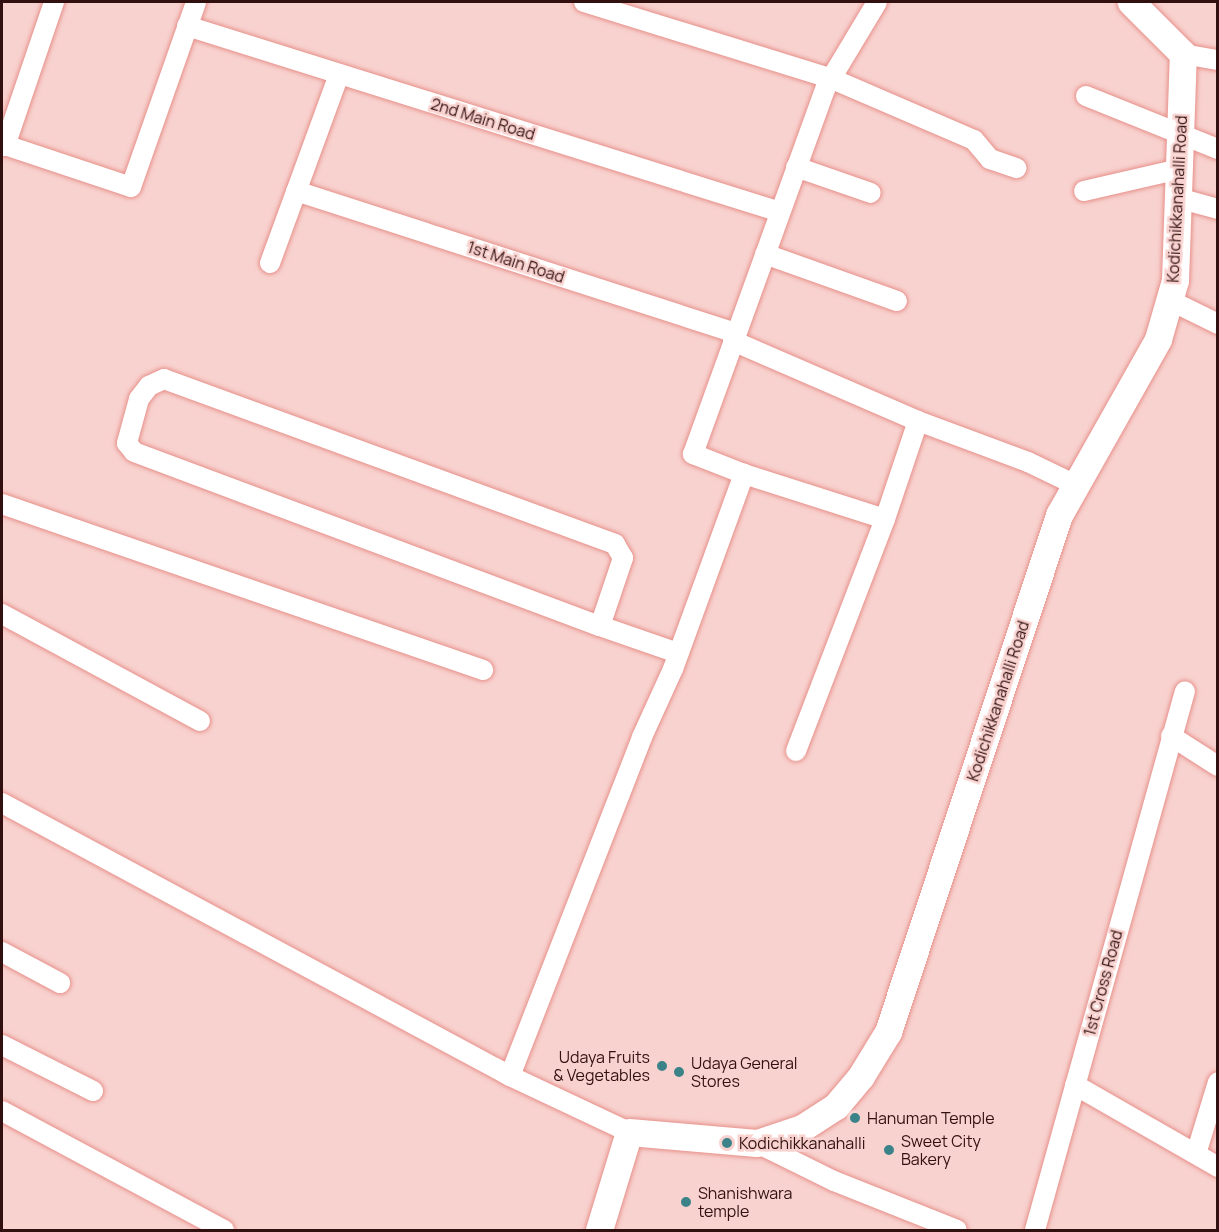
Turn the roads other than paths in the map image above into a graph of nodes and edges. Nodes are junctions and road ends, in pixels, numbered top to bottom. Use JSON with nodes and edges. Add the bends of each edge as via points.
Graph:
{"nodes":[{"id":1,"x":54,"y":2,"type":"edge"},
{"id":2,"x":196,"y":2,"type":"edge"},
{"id":3,"x":584,"y":2,"type":"edge"},
{"id":4,"x":877,"y":2,"type":"edge"},
{"id":5,"x":1131,"y":2,"type":"edge"},
{"id":6,"x":187,"y":26,"type":"junction"},
{"id":7,"x":1183,"y":54,"type":"junction"},
{"id":8,"x":1218,"y":60,"type":"edge"},
{"id":9,"x":339,"y":74,"type":"junction"},
{"id":10,"x":830,"y":78,"type":"junction"},
{"id":11,"x":1086,"y":96,"type":"dead end"},
{"id":12,"x":1180,"y":131,"type":"junction"},
{"id":13,"x":3,"y":145,"type":"edge"},
{"id":14,"x":1218,"y":149,"type":"edge"},
{"id":15,"x":796,"y":167,"type":"junction"},
{"id":16,"x":1016,"y":168,"type":"dead end"},
{"id":17,"x":1179,"y":169,"type":"junction"},
{"id":18,"x":1084,"y":190,"type":"dead end"},
{"id":19,"x":296,"y":191,"type":"junction"},
{"id":20,"x":871,"y":193,"type":"dead end"},
{"id":21,"x":1178,"y":198,"type":"junction"},
{"id":22,"x":1218,"y":209,"type":"edge"},
{"id":23,"x":780,"y":212,"type":"junction"},
{"id":24,"x":765,"y":254,"type":"junction"},
{"id":25,"x":270,"y":263,"type":"dead end"},
{"id":26,"x":1169,"y":300,"type":"junction"},
{"id":27,"x":897,"y":301,"type":"dead end"},
{"id":28,"x":1218,"y":324,"type":"edge"},
{"id":29,"x":735,"y":337,"type":"junction"},
{"id":30,"x":918,"y":421,"type":"junction"},
{"id":31,"x":744,"y":474,"type":"junction"},
{"id":32,"x":1076,"y":485,"type":"junction"},
{"id":33,"x":2,"y":504,"type":"edge"},
{"id":34,"x":885,"y":519,"type":"junction"},
{"id":35,"x":2,"y":614,"type":"edge"},
{"id":36,"x":600,"y":626,"type":"junction"},
{"id":37,"x":678,"y":653,"type":"junction"},
{"id":38,"x":483,"y":670,"type":"dead end"},
{"id":39,"x":1185,"y":691,"type":"dead end"},
{"id":40,"x":200,"y":721,"type":"dead end"},
{"id":41,"x":1171,"y":736,"type":"junction"},
{"id":42,"x":796,"y":751,"type":"dead end"},
{"id":43,"x":1218,"y":766,"type":"edge"},
{"id":44,"x":2,"y":803,"type":"edge"},
{"id":45,"x":2,"y":952,"type":"edge"},
{"id":46,"x":60,"y":983,"type":"dead end"},
{"id":47,"x":2,"y":1045,"type":"edge"},
{"id":48,"x":510,"y":1076,"type":"junction"},
{"id":49,"x":1218,"y":1082,"type":"edge"},
{"id":50,"x":1075,"y":1085,"type":"junction"},
{"id":51,"x":93,"y":1092,"type":"dead end"},
{"id":52,"x":2,"y":1111,"type":"edge"},
{"id":53,"x":629,"y":1132,"type":"junction"},
{"id":54,"x":757,"y":1143,"type":"junction"},
{"id":55,"x":1196,"y":1154,"type":"junction"},
{"id":56,"x":1218,"y":1167,"type":"edge"},
{"id":57,"x":224,"y":1230,"type":"edge"},
{"id":58,"x":599,"y":1230,"type":"edge"},
{"id":59,"x":957,"y":1230,"type":"edge"},
{"id":60,"x":1035,"y":1230,"type":"edge"}],
"edges":[{"from":1,"to":13,"type":"street"},
{"from":2,"to":6,"type":"street"},
{"from":3,"to":10,"type":"street"},
{"from":4,"to":10,"type":"street"},
{"from":5,"to":7,"type":"street"},
{"from":6,"to":9,"type":"street","name":"2nd Main Road"},
{"from":6,"to":13,"type":"street","via":[[131,187]]},
{"from":7,"to":8,"type":"street"},
{"from":7,"to":12,"type":"street","name":"Kodichikkanahalli Road"},
{"from":9,"to":19,"type":"street"},
{"from":9,"to":23,"type":"street","name":"2nd Main Road"},
{"from":10,"to":15,"type":"street"},
{"from":10,"to":16,"type":"street","via":[[974,140],[990,159]]},
{"from":11,"to":12,"type":"street"},
{"from":12,"to":14,"type":"street"},
{"from":12,"to":17,"type":"street","name":"Kodichikkanahalli Road"},
{"from":15,"to":20,"type":"street"},
{"from":15,"to":23,"type":"street"},
{"from":17,"to":18,"type":"street"},
{"from":17,"to":21,"type":"street","name":"Kodichikkanahalli Road"},
{"from":19,"to":25,"type":"street"},
{"from":19,"to":29,"type":"street","name":"1st Main Road"},
{"from":21,"to":22,"type":"street"},
{"from":21,"to":26,"type":"street","name":"Kodichikkanahalli Road","via":[[1175,280]]},
{"from":23,"to":24,"type":"street"},
{"from":24,"to":27,"type":"street"},
{"from":24,"to":29,"type":"street"},
{"from":26,"to":28,"type":"street"},
{"from":26,"to":32,"type":"street","name":"Kodichikkanahalli Road","via":[[1158,339]]},
{"from":29,"to":30,"type":"street","name":"1st Main Road"},
{"from":29,"to":31,"type":"street","via":[[693,454]]},
{"from":30,"to":32,"type":"street","name":"1st Main Road","via":[[1028,462]]},
{"from":30,"to":34,"type":"street"},
{"from":31,"to":34,"type":"street"},
{"from":31,"to":37,"type":"street"},
{"from":32,"to":54,"type":"street","name":"Kodichikkanahalli Road","via":[[1059,515],[888,1032],[861,1076],[836,1106],[802,1128]]},
{"from":33,"to":38,"type":"street"},
{"from":34,"to":42,"type":"street"},
{"from":35,"to":40,"type":"street"},
{"from":36,"to":36,"type":"street","via":[[134,452],[127,443],[139,399],[149,386],[164,379],[615,544],[623,558]]},
{"from":36,"to":37,"type":"street"},
{"from":37,"to":48,"type":"street"},
{"from":39,"to":41,"type":"street","name":"1st Cross Road"},
{"from":41,"to":43,"type":"street"},
{"from":41,"to":50,"type":"street","name":"1st Cross Road"},
{"from":44,"to":48,"type":"street"},
{"from":45,"to":46,"type":"street"},
{"from":47,"to":51,"type":"street"},
{"from":48,"to":53,"type":"street"},
{"from":49,"to":55,"type":"street"},
{"from":50,"to":55,"type":"street"},
{"from":50,"to":60,"type":"street","name":"1st Cross Road"},
{"from":52,"to":57,"type":"street"},
{"from":53,"to":54,"type":"street","name":"Kodichikkanahalli Road"},
{"from":53,"to":58,"type":"street"},
{"from":54,"to":59,"type":"street","via":[[834,1181]]},
{"from":55,"to":56,"type":"street"}]}
